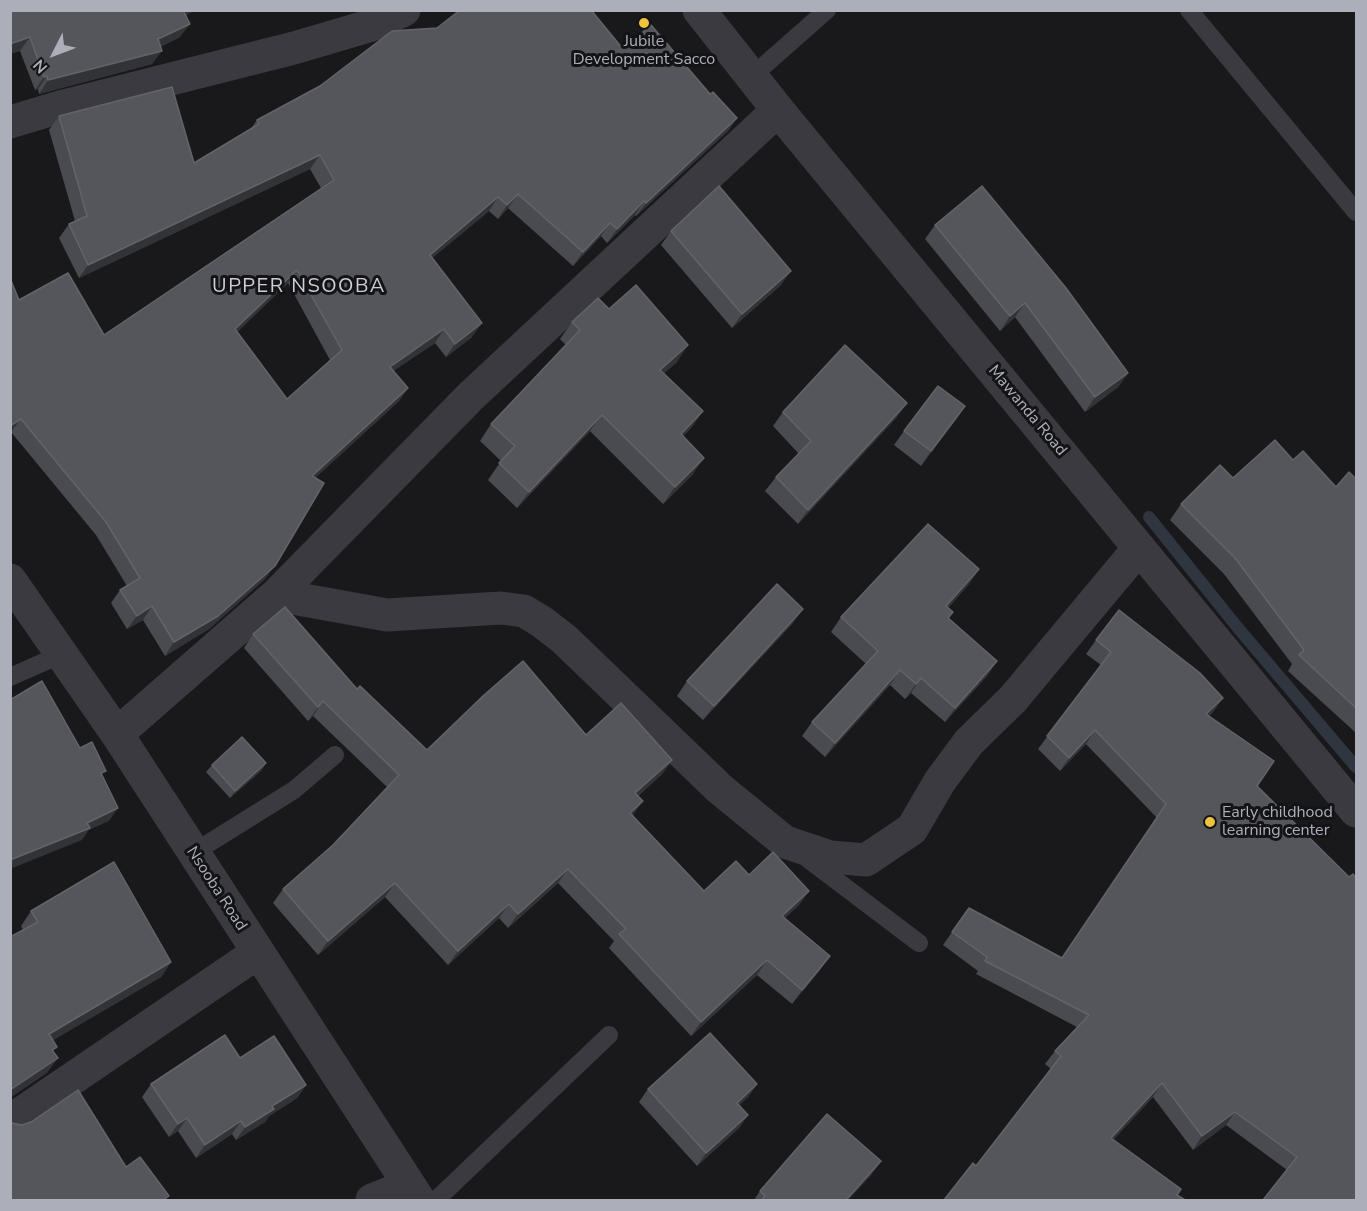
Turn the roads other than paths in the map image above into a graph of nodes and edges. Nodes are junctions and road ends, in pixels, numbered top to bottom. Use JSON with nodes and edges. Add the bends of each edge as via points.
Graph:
{"nodes":[{"id":1,"x":404,"y":10,"type":"edge"},
{"id":2,"x":699,"y":10,"type":"edge"},
{"id":3,"x":827,"y":10,"type":"edge"},
{"id":4,"x":1189,"y":10,"type":"edge"},
{"id":5,"x":751,"y":77,"type":"junction"},
{"id":6,"x":778,"y":110,"type":"junction"},
{"id":7,"x":10,"y":122,"type":"edge"},
{"id":8,"x":1356,"y":212,"type":"edge"},
{"id":9,"x":1139,"y":548,"type":"junction"},
{"id":10,"x":10,"y":580,"type":"edge"},
{"id":11,"x":276,"y":595,"type":"junction"},
{"id":12,"x":21,"y":614,"type":"edge"},
{"id":13,"x":62,"y":654,"type":"junction"},
{"id":14,"x":10,"y":676,"type":"edge"},
{"id":15,"x":117,"y":734,"type":"junction"},
{"id":16,"x":335,"y":755,"type":"dead end"},
{"id":17,"x":1356,"y":811,"type":"edge"},
{"id":18,"x":785,"y":842,"type":"junction"},
{"id":19,"x":193,"y":854,"type":"junction"},
{"id":20,"x":919,"y":943,"type":"dead end"},
{"id":21,"x":257,"y":953,"type":"junction"},
{"id":22,"x":609,"y":1035,"type":"dead end"},
{"id":23,"x":10,"y":1121,"type":"edge"},
{"id":24,"x":422,"y":1195,"type":"edge"},
{"id":25,"x":372,"y":1200,"type":"edge"}],
"edges":[{"from":1,"to":7,"type":"street","via":[[372,25],[294,48]]},
{"from":2,"to":5,"type":"street","name":"Mawanda Road"},
{"from":3,"to":5,"type":"lane"},
{"from":4,"to":8,"type":"lane"},
{"from":5,"to":6,"type":"street","name":"Mawanda Road"},
{"from":6,"to":9,"type":"street","name":"Mawanda Road"},
{"from":6,"to":11,"type":"street","via":[[471,396]]},
{"from":9,"to":17,"type":"street","name":"Mawanda Road"},
{"from":9,"to":18,"type":"street","via":[[1013,699],[969,742],[912,829],[866,860],[830,857]]},
{"from":10,"to":12,"type":"street","name":"Nsooba Road"},
{"from":11,"to":15,"type":"street"},
{"from":11,"to":18,"type":"street","via":[[387,615],[501,608],[524,611],[564,639],[720,789]]},
{"from":12,"to":13,"type":"street","name":"Nsooba Road"},
{"from":13,"to":14,"type":"lane"},
{"from":13,"to":15,"type":"street","name":"Nsooba Road"},
{"from":15,"to":19,"type":"street","name":"Nsooba Road"},
{"from":16,"to":19,"type":"lane","via":[[294,790]]},
{"from":18,"to":20,"type":"lane"},
{"from":19,"to":21,"type":"street","name":"Nsooba Road"},
{"from":21,"to":23,"type":"street"},
{"from":21,"to":24,"type":"street","name":"Nsooba Road"},
{"from":22,"to":24,"type":"lane"},
{"from":24,"to":25,"type":"street"}]}
